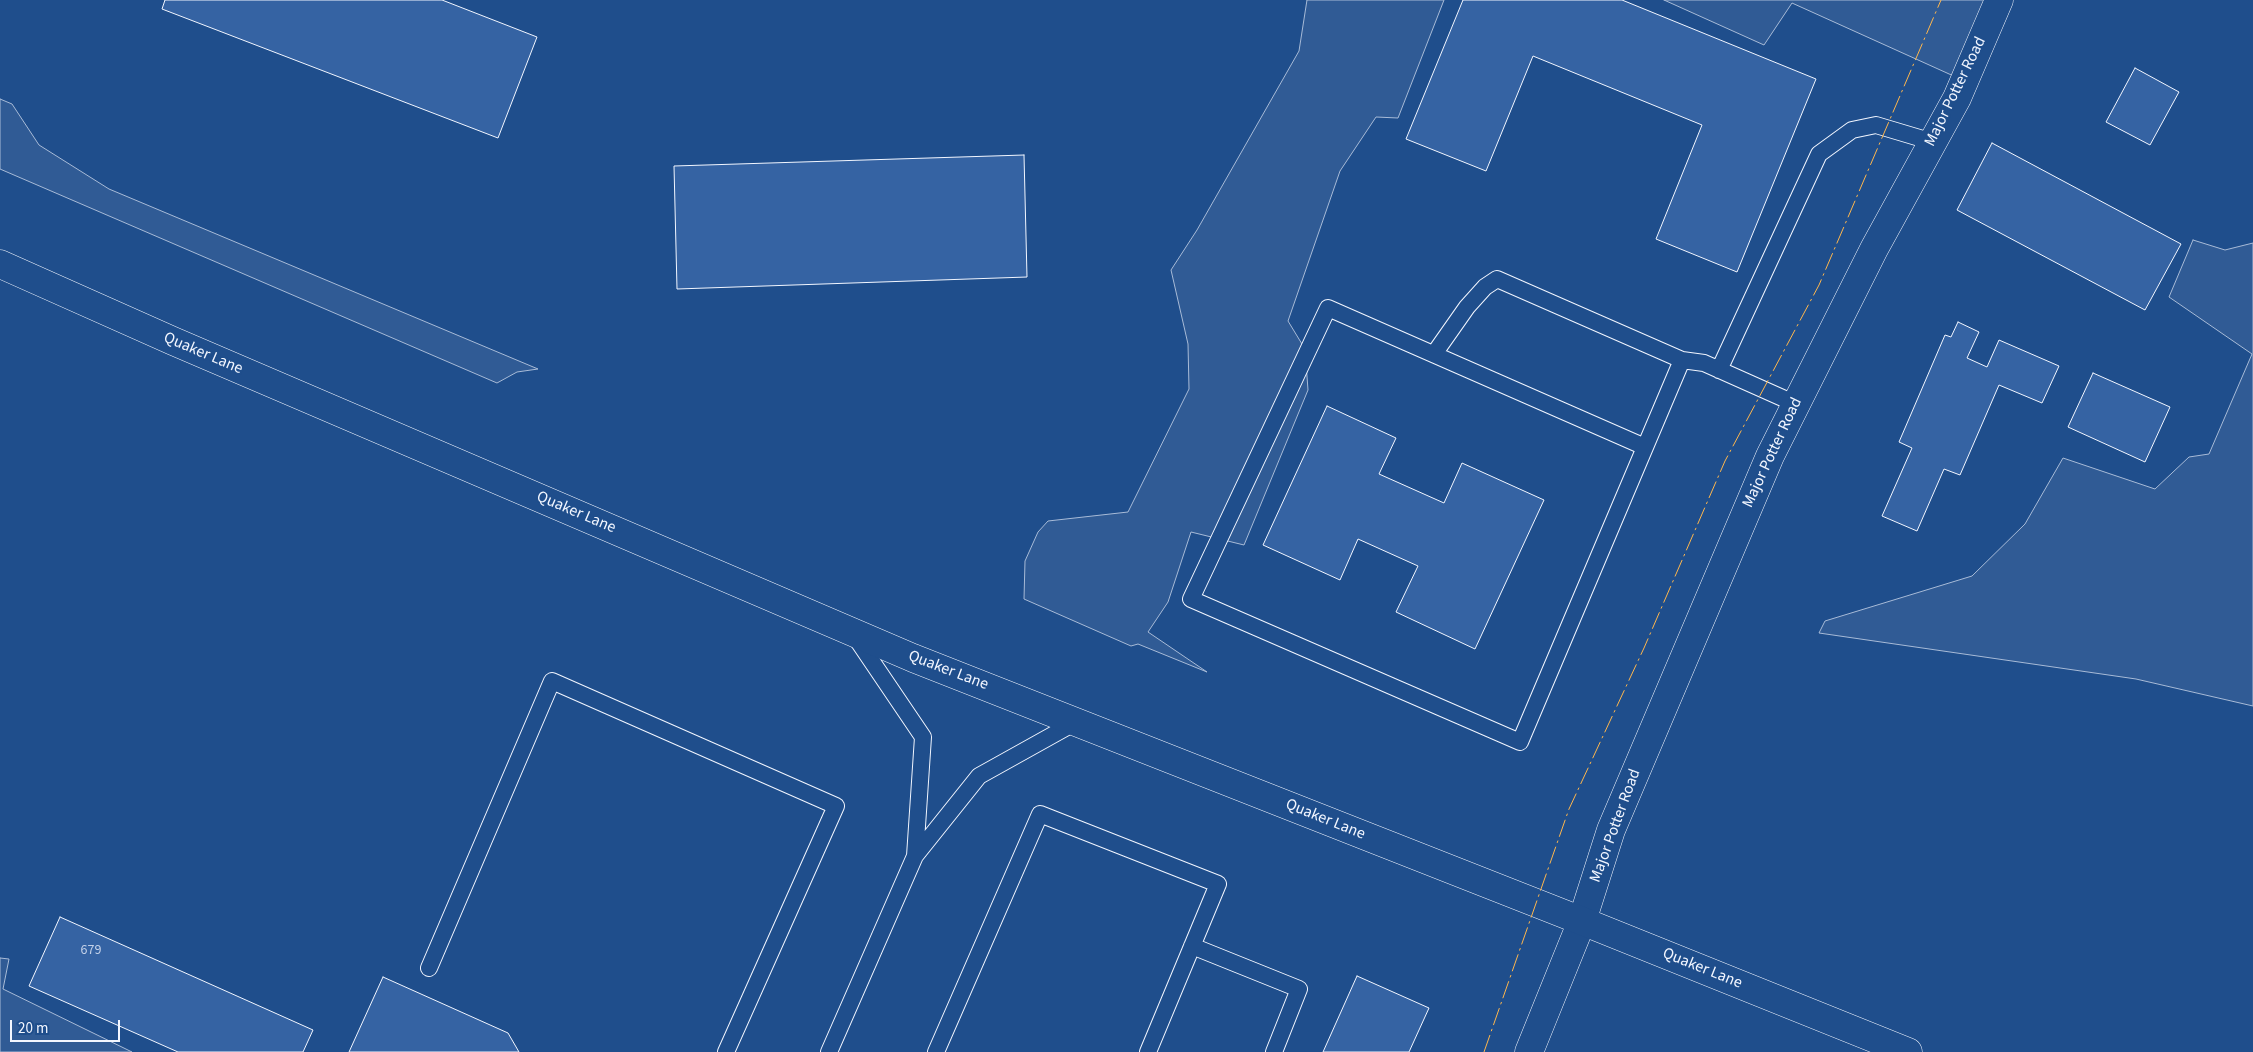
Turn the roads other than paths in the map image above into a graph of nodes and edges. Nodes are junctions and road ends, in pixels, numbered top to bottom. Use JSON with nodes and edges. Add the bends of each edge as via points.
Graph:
{"nodes":[{"id":1,"x":1999,"y":0,"type":"edge"},
{"id":2,"x":1932,"y":142,"type":"junction"},
{"id":3,"x":0,"y":264,"type":"edge"},
{"id":4,"x":1434,"y":354,"type":"junction"},
{"id":5,"x":1682,"y":360,"type":"junction"},
{"id":6,"x":1719,"y":370,"type":"junction"},
{"id":7,"x":1796,"y":404,"type":"junction"},
{"id":8,"x":1645,"y":447,"type":"junction"},
{"id":9,"x":852,"y":632,"type":"junction"},
{"id":10,"x":1076,"y":722,"type":"junction"},
{"id":11,"x":914,"y":856,"type":"junction"},
{"id":12,"x":1582,"y":921,"type":"junction"},
{"id":13,"x":1192,"y":946,"type":"junction"},
{"id":14,"x":429,"y":968,"type":"dead end"},
{"id":15,"x":726,"y":1052,"type":"edge"},
{"id":16,"x":829,"y":1052,"type":"edge"},
{"id":17,"x":936,"y":1052,"type":"edge"},
{"id":18,"x":1148,"y":1052,"type":"edge"},
{"id":19,"x":1274,"y":1052,"type":"edge"},
{"id":20,"x":1529,"y":1052,"type":"edge"},
{"id":21,"x":1908,"y":1052,"type":"edge"}],
"edges":[{"from":1,"to":2,"type":"main road","name":"Major Potter Road","via":[[1957,98]]},
{"from":2,"to":6,"type":"lane","via":[[1876,125],[1852,130],[1819,154]]},
{"from":2,"to":7,"type":"main road","name":"Major Potter Road","via":[[1874,248]]},
{"from":3,"to":9,"type":"main road","name":"Quaker Lane"},
{"from":4,"to":5,"type":"lane","via":[[1485,286],[1497,279]]},
{"from":4,"to":8,"type":"lane"},
{"from":4,"to":8,"type":"lane","via":[[1328,308],[1191,599],[1520,742]]},
{"from":5,"to":6,"type":"lane","via":[[1704,363]]},
{"from":5,"to":8,"type":"lane"},
{"from":6,"to":7,"type":"lane"},
{"from":7,"to":12,"type":"main road","name":"Major Potter Road","via":[[1770,456],[1611,830]]},
{"from":9,"to":10,"type":"main road","name":"Quaker Lane"},
{"from":9,"to":11,"type":"lane","via":[[923,737]]},
{"from":10,"to":11,"type":"lane","via":[[979,776]]},
{"from":10,"to":12,"type":"main road","name":"Quaker Lane"},
{"from":11,"to":16,"type":"lane"},
{"from":12,"to":20,"type":"main road","name":"Major Potter Road"},
{"from":12,"to":21,"type":"main road","name":"Quaker Lane"},
{"from":13,"to":17,"type":"lane","via":[[1218,884],[1040,814]]},
{"from":13,"to":18,"type":"lane"},
{"from":13,"to":19,"type":"lane","via":[[1299,990]]},
{"from":14,"to":15,"type":"lane","via":[[552,681],[836,806]]}]}
